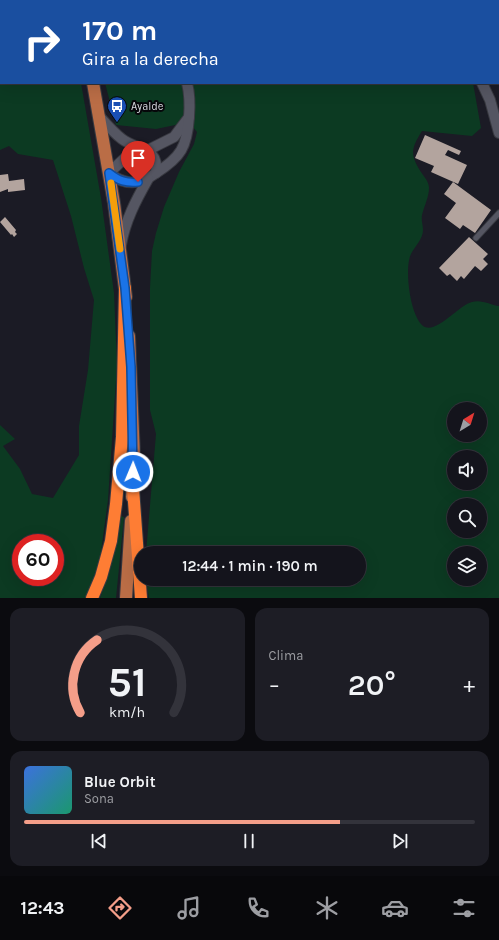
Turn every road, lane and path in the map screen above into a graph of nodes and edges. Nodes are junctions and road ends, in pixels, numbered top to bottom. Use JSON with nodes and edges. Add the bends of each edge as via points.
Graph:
{"nodes":[{"id":1,"x":93,"y":84,"type":"edge"},
{"id":2,"x":187,"y":84,"type":"edge"},
{"id":3,"x":482,"y":84,"type":"edge"},
{"id":4,"x":100,"y":117,"type":"junction"},
{"id":5,"x":189,"y":117,"type":"junction"},
{"id":6,"x":499,"y":133,"type":"edge"},
{"id":7,"x":144,"y":150,"type":"junction"},
{"id":8,"x":109,"y":173,"type":"junction"},
{"id":9,"x":152,"y":176,"type":"junction"},
{"id":10,"x":499,"y":213,"type":"edge"},
{"id":11,"x":476,"y":238,"type":"dead end"},
{"id":12,"x":120,"y":251,"type":"junction"},
{"id":13,"x":125,"y":288,"type":"junction"},
{"id":14,"x":133,"y":488,"type":"junction"},
{"id":15,"x":92,"y":598,"type":"edge"},
{"id":16,"x":126,"y":598,"type":"edge"},
{"id":17,"x":141,"y":598,"type":"edge"}],
"edges":[{"from":1,"to":4,"type":"main road"},
{"from":2,"to":5,"type":"street"},
{"from":3,"to":6,"type":"street","via":[[490,100]]},
{"from":4,"to":7,"type":"street","via":[[123,140]]},
{"from":4,"to":8,"type":"main road"},
{"from":5,"to":7,"type":"street","via":[[174,137]]},
{"from":5,"to":9,"type":"street","via":[[186,142],[171,164]]},
{"from":7,"to":8,"type":"street","via":[[126,157]]},
{"from":7,"to":9,"type":"street","via":[[154,156],[157,166]]},
{"from":8,"to":9,"type":"street","via":[[128,183]]},
{"from":8,"to":12,"type":"main road"},
{"from":9,"to":12,"type":"street","via":[[128,219]]},
{"from":10,"to":11,"type":"lane"},
{"from":12,"to":13,"type":"main road"},
{"from":13,"to":14,"type":"main road","via":[[131,374]]},
{"from":13,"to":15,"type":"highway","via":[[122,437],[116,504],[111,541],[101,578]]},
{"from":14,"to":16,"type":"main road"},
{"from":14,"to":17,"type":"highway"}]}
